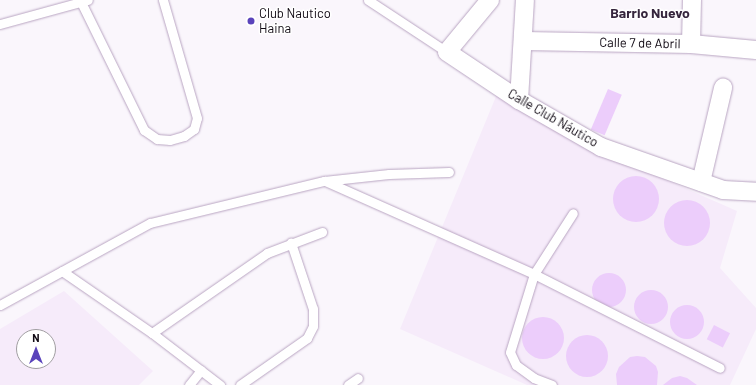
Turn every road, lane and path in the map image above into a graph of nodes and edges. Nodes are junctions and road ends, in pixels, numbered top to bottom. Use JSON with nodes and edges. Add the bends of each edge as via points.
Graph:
{"nodes":[{"id":1,"x":163,"y":0,"type":"edge"},
{"id":2,"x":368,"y":0,"type":"edge"},
{"id":3,"x":490,"y":0,"type":"edge"},
{"id":4,"x":525,"y":0,"type":"edge"},
{"id":5,"x":692,"y":0,"type":"edge"},
{"id":6,"x":85,"y":1,"type":"edge"},
{"id":7,"x":0,"y":24,"type":"edge"},
{"id":8,"x":524,"y":41,"type":"junction"},
{"id":9,"x":691,"y":44,"type":"junction"},
{"id":10,"x":756,"y":50,"type":"edge"},
{"id":11,"x":447,"y":52,"type":"junction"},
{"id":12,"x":723,"y":88,"type":"dead end"},
{"id":13,"x":519,"y":100,"type":"junction"},
{"id":14,"x":449,"y":172,"type":"dead end"},
{"id":15,"x":324,"y":181,"type":"junction"},
{"id":16,"x":701,"y":182,"type":"junction"},
{"id":17,"x":756,"y":192,"type":"edge"},
{"id":18,"x":573,"y":213,"type":"dead end"},
{"id":19,"x":322,"y":232,"type":"dead end"},
{"id":20,"x":291,"y":243,"type":"junction"},
{"id":21,"x":62,"y":271,"type":"junction"},
{"id":22,"x":534,"y":274,"type":"junction"},
{"id":23,"x":0,"y":305,"type":"edge"},
{"id":24,"x":152,"y":333,"type":"junction"},
{"id":25,"x":720,"y":368,"type":"dead end"},
{"id":26,"x":201,"y":370,"type":"junction"},
{"id":27,"x":358,"y":378,"type":"dead end"},
{"id":28,"x":189,"y":385,"type":"edge"},
{"id":29,"x":220,"y":385,"type":"edge"},
{"id":30,"x":240,"y":385,"type":"edge"},
{"id":31,"x":348,"y":385,"type":"edge"},
{"id":32,"x":552,"y":385,"type":"edge"}],
"edges":[{"from":1,"to":6,"type":"lane","via":[[197,118],[194,129],[184,136],[170,140],[156,139],[144,130]]},
{"from":2,"to":11,"type":"lane","name":"Calle Club Náutico"},
{"from":3,"to":11,"type":"street"},
{"from":4,"to":8,"type":"street"},
{"from":5,"to":9,"type":"street"},
{"from":6,"to":7,"type":"lane"},
{"from":8,"to":9,"type":"street","name":"Calle 7 de Abril"},
{"from":8,"to":13,"type":"street"},
{"from":9,"to":10,"type":"street","name":"Calle 7 de Abril"},
{"from":11,"to":13,"type":"street","name":"Calle Club Náutico"},
{"from":12,"to":16,"type":"street"},
{"from":13,"to":16,"type":"street","name":"Calle Club Náutico","via":[[601,147]]},
{"from":14,"to":15,"type":"lane","via":[[389,174]]},
{"from":15,"to":21,"type":"lane","via":[[150,223]]},
{"from":15,"to":22,"type":"lane"},
{"from":16,"to":17,"type":"street","name":"Calle Club Náutico","via":[[722,190]]},
{"from":18,"to":22,"type":"lane"},
{"from":19,"to":20,"type":"lane"},
{"from":20,"to":24,"type":"lane","via":[[261,257]]},
{"from":20,"to":30,"type":"lane","via":[[313,309],[312,326],[306,338]]},
{"from":21,"to":23,"type":"lane"},
{"from":21,"to":24,"type":"lane"},
{"from":22,"to":25,"type":"lane"},
{"from":22,"to":32,"type":"lane","via":[[510,352],[516,365],[534,378]]},
{"from":24,"to":26,"type":"lane"},
{"from":26,"to":28,"type":"lane"},
{"from":26,"to":29,"type":"lane"},
{"from":27,"to":31,"type":"lane"}]}
